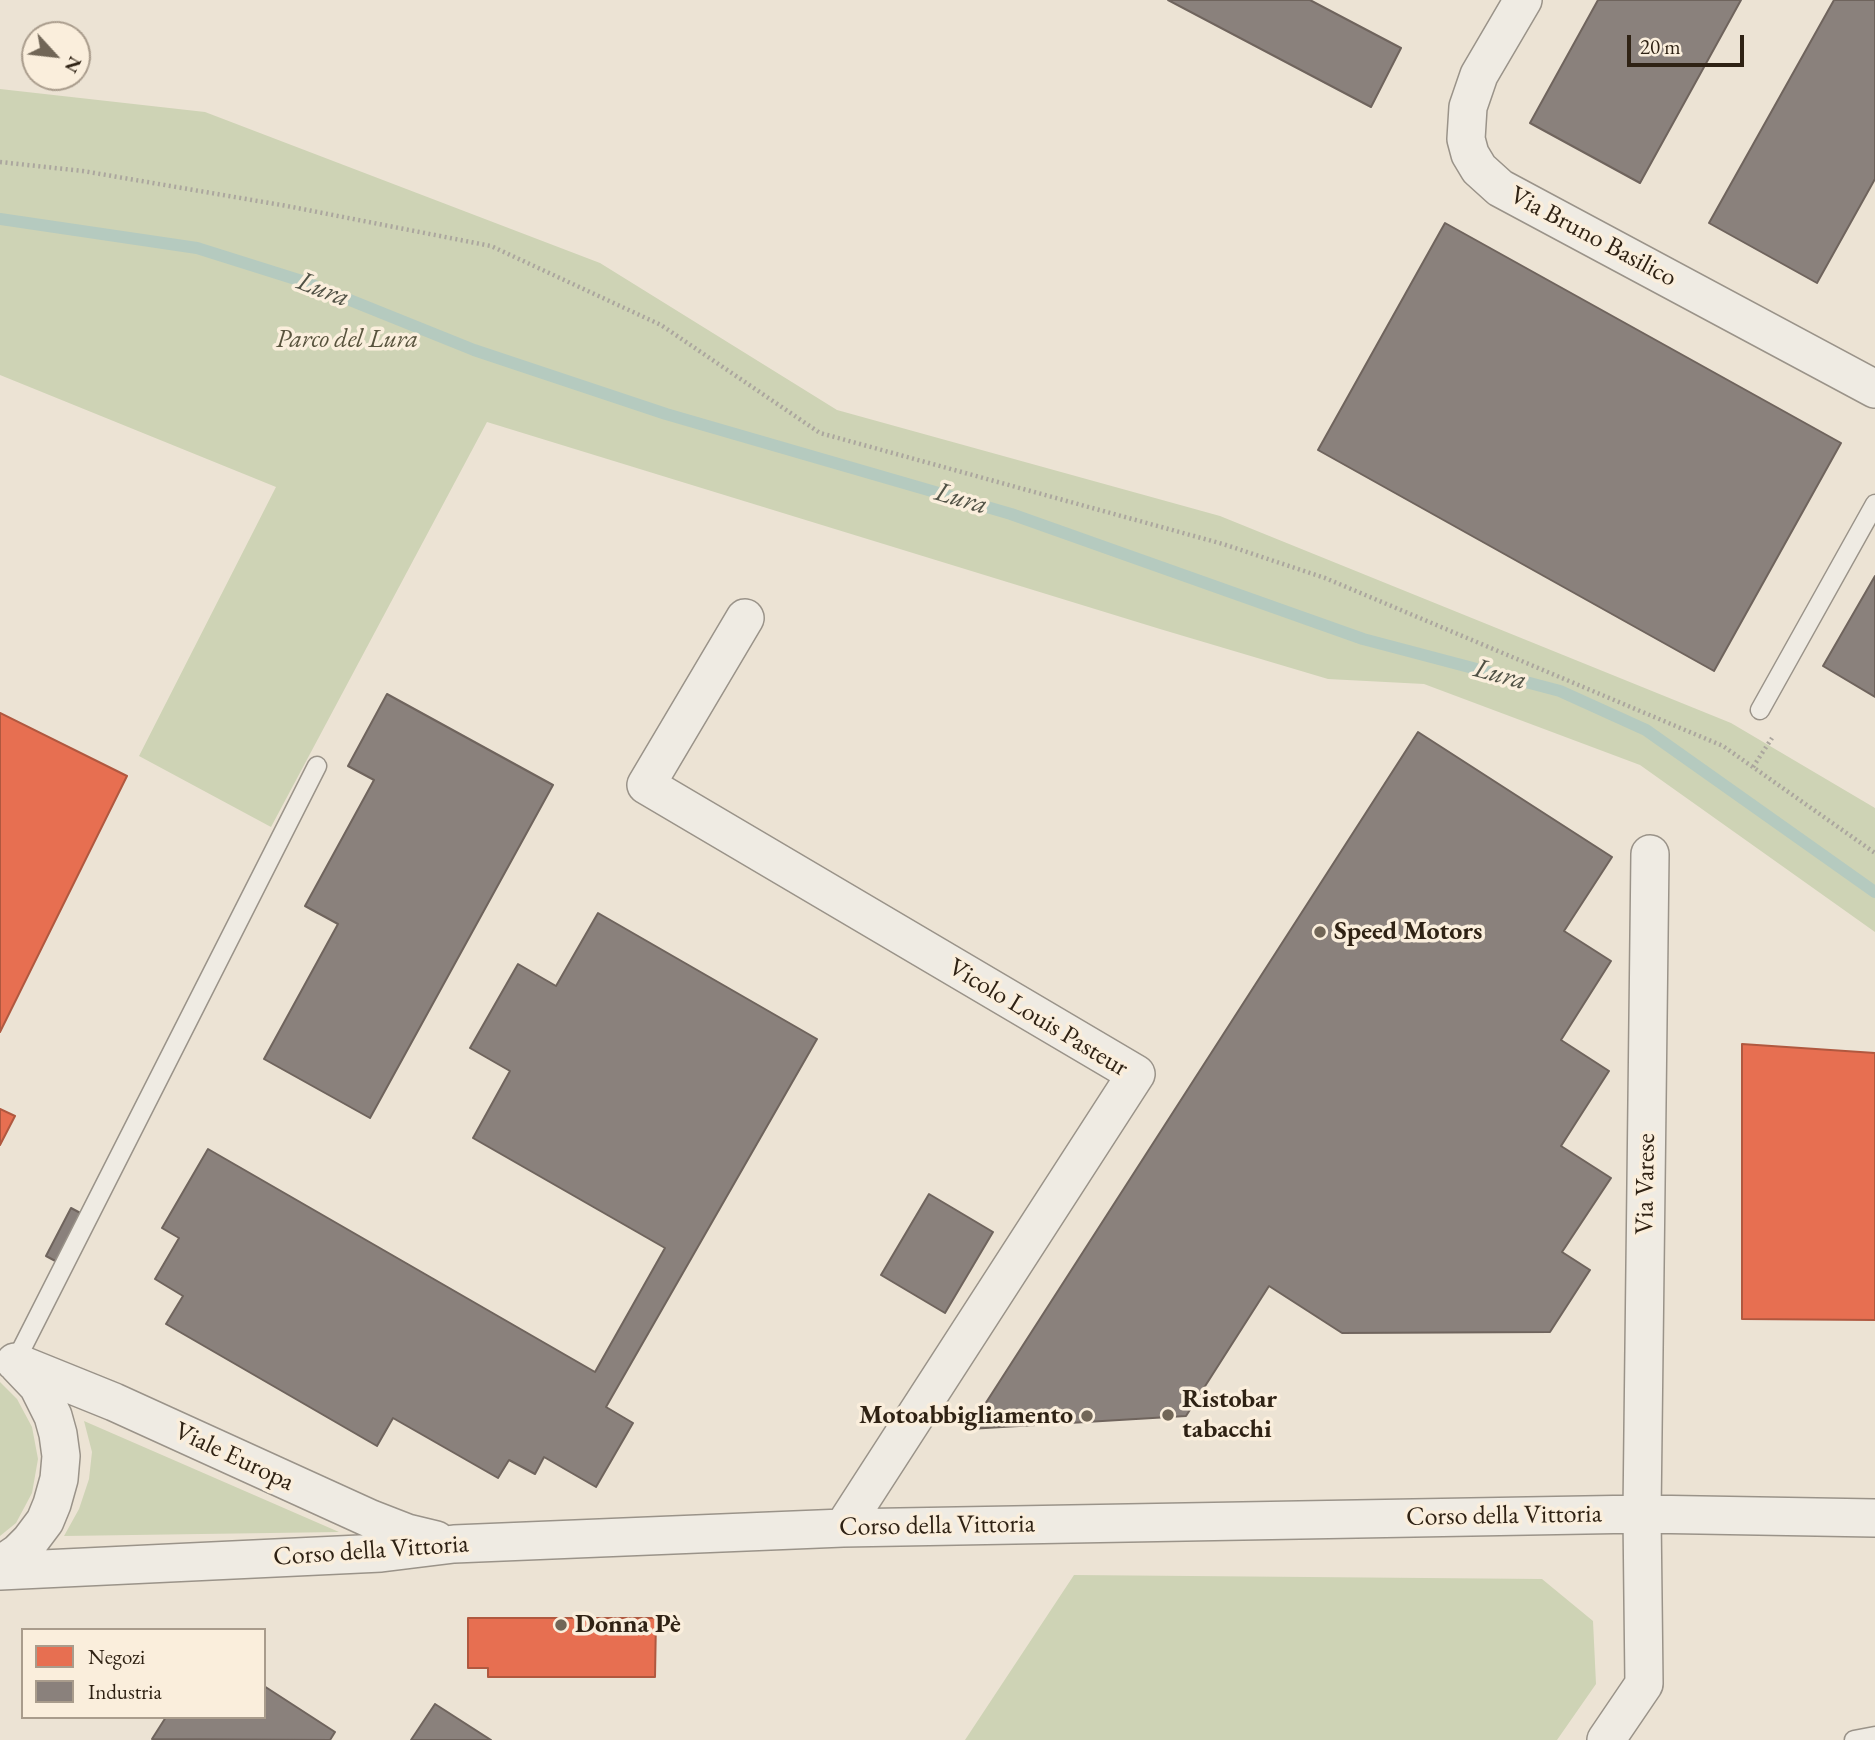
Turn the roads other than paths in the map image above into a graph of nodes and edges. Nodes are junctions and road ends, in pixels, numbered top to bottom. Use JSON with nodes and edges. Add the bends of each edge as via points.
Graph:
{"nodes":[{"id":1,"x":1523,"y":0,"type":"edge"},
{"id":2,"x":1875,"y":389,"type":"edge"},
{"id":3,"x":1875,"y":504,"type":"edge"},
{"id":4,"x":745,"y":618,"type":"dead end"},
{"id":5,"x":1760,"y":710,"type":"dead end"},
{"id":6,"x":317,"y":765,"type":"dead end"},
{"id":7,"x":1650,"y":854,"type":"dead end"},
{"id":8,"x":4,"y":1355,"type":"edge"},
{"id":9,"x":1642,"y":1514,"type":"junction"},
{"id":10,"x":1875,"y":1518,"type":"edge"},
{"id":11,"x":843,"y":1528,"type":"junction"},
{"id":12,"x":454,"y":1544,"type":"junction"},
{"id":13,"x":0,"y":1565,"type":"edge"},
{"id":14,"x":0,"y":1571,"type":"edge"},
{"id":15,"x":1875,"y":1736,"type":"edge"},
{"id":16,"x":1606,"y":1740,"type":"edge"},
{"id":17,"x":1854,"y":1740,"type":"edge"}],
"edges":[{"from":1,"to":2,"type":"street","name":"Via Bruno Basilico","via":[[1479,75],[1468,107],[1466,139],[1479,169],[1500,187]]},
{"from":3,"to":5,"type":"lane"},
{"from":4,"to":11,"type":"street","name":"Vicolo Louis Pasteur","via":[[646,785],[1136,1074]]},
{"from":6,"to":8,"type":"lane"},
{"from":7,"to":9,"type":"street","name":"Via Varese"},
{"from":8,"to":12,"type":"street","name":"Viale Europa","via":[[370,1519]]},
{"from":8,"to":13,"type":"street","via":[[38,1386],[53,1416],[60,1445],[59,1479],[45,1521],[18,1553]]},
{"from":9,"to":10,"type":"street","name":"Corso della Vittoria"},
{"from":9,"to":11,"type":"street","name":"Corso della Vittoria"},
{"from":9,"to":16,"type":"street","name":"Via Varese","via":[[1644,1684]]},
{"from":11,"to":12,"type":"street","name":"Corso della Vittoria"},
{"from":12,"to":14,"type":"street","name":"Corso della Vittoria","via":[[381,1553]]},
{"from":15,"to":17,"type":"lane"}]}
